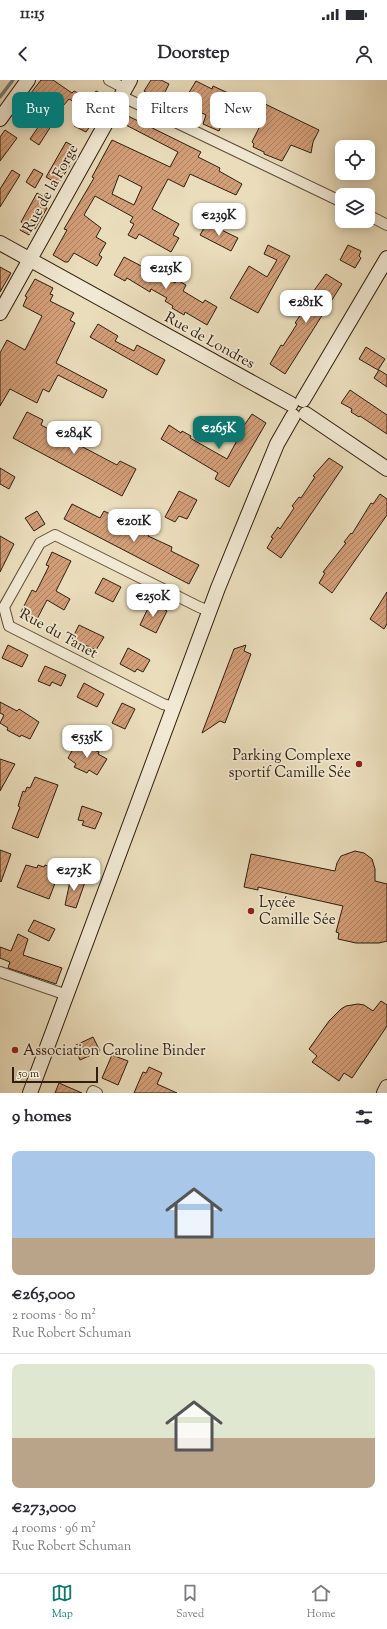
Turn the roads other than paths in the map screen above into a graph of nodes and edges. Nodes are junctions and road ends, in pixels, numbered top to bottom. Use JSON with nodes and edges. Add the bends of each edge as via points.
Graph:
{"nodes":[{"id":1,"x":28,"y":80,"type":"edge"},
{"id":2,"x":109,"y":80,"type":"edge"},
{"id":3,"x":126,"y":88,"type":"edge"},
{"id":4,"x":0,"y":119,"type":"edge"},
{"id":5,"x":335,"y":199,"type":"edge"},
{"id":6,"x":375,"y":219,"type":"edge"},
{"id":7,"x":387,"y":225,"type":"edge"},
{"id":8,"x":0,"y":243,"type":"edge"},
{"id":9,"x":387,"y":258,"type":"edge"},
{"id":10,"x":29,"y":259,"type":"junction"},
{"id":11,"x":0,"y":313,"type":"edge"},
{"id":12,"x":298,"y":409,"type":"junction"},
{"id":13,"x":387,"y":469,"type":"edge"},
{"id":14,"x":209,"y":611,"type":"junction"},
{"id":15,"x":173,"y":707,"type":"junction"},
{"id":16,"x":0,"y":972,"type":"edge"},
{"id":17,"x":67,"y":995,"type":"junction"},
{"id":18,"x":387,"y":1087,"type":"edge"},
{"id":19,"x":30,"y":1093,"type":"edge"},
{"id":20,"x":92,"y":1093,"type":"edge"},
{"id":21,"x":97,"y":1093,"type":"edge"},
{"id":22,"x":384,"y":1093,"type":"edge"}],
"edges":[{"from":1,"to":4,"type":"street"},
{"from":2,"to":3,"type":"street"},
{"from":3,"to":5,"type":"street","via":[[225,147]]},
{"from":3,"to":10,"type":"street","name":"Rue de la Forge"},
{"from":6,"to":7,"type":"street"},
{"from":8,"to":10,"type":"street","name":"Rue de Londres"},
{"from":9,"to":12,"type":"street"},
{"from":10,"to":11,"type":"street","name":"Rue de la Forge"},
{"from":10,"to":12,"type":"street","name":"Rue de Londres"},
{"from":12,"to":13,"type":"street","name":"Rue de Londres"},
{"from":12,"to":14,"type":"street","via":[[277,444]]},
{"from":14,"to":15,"type":"street"},
{"from":14,"to":15,"type":"street","name":"Rue du Tanet","via":[[55,534],[40,543],[4,607],[9,626]]},
{"from":15,"to":17,"type":"street"},
{"from":16,"to":17,"type":"street"},
{"from":17,"to":19,"type":"street"},
{"from":18,"to":22,"type":"street"},
{"from":20,"to":21,"type":"street"}]}
